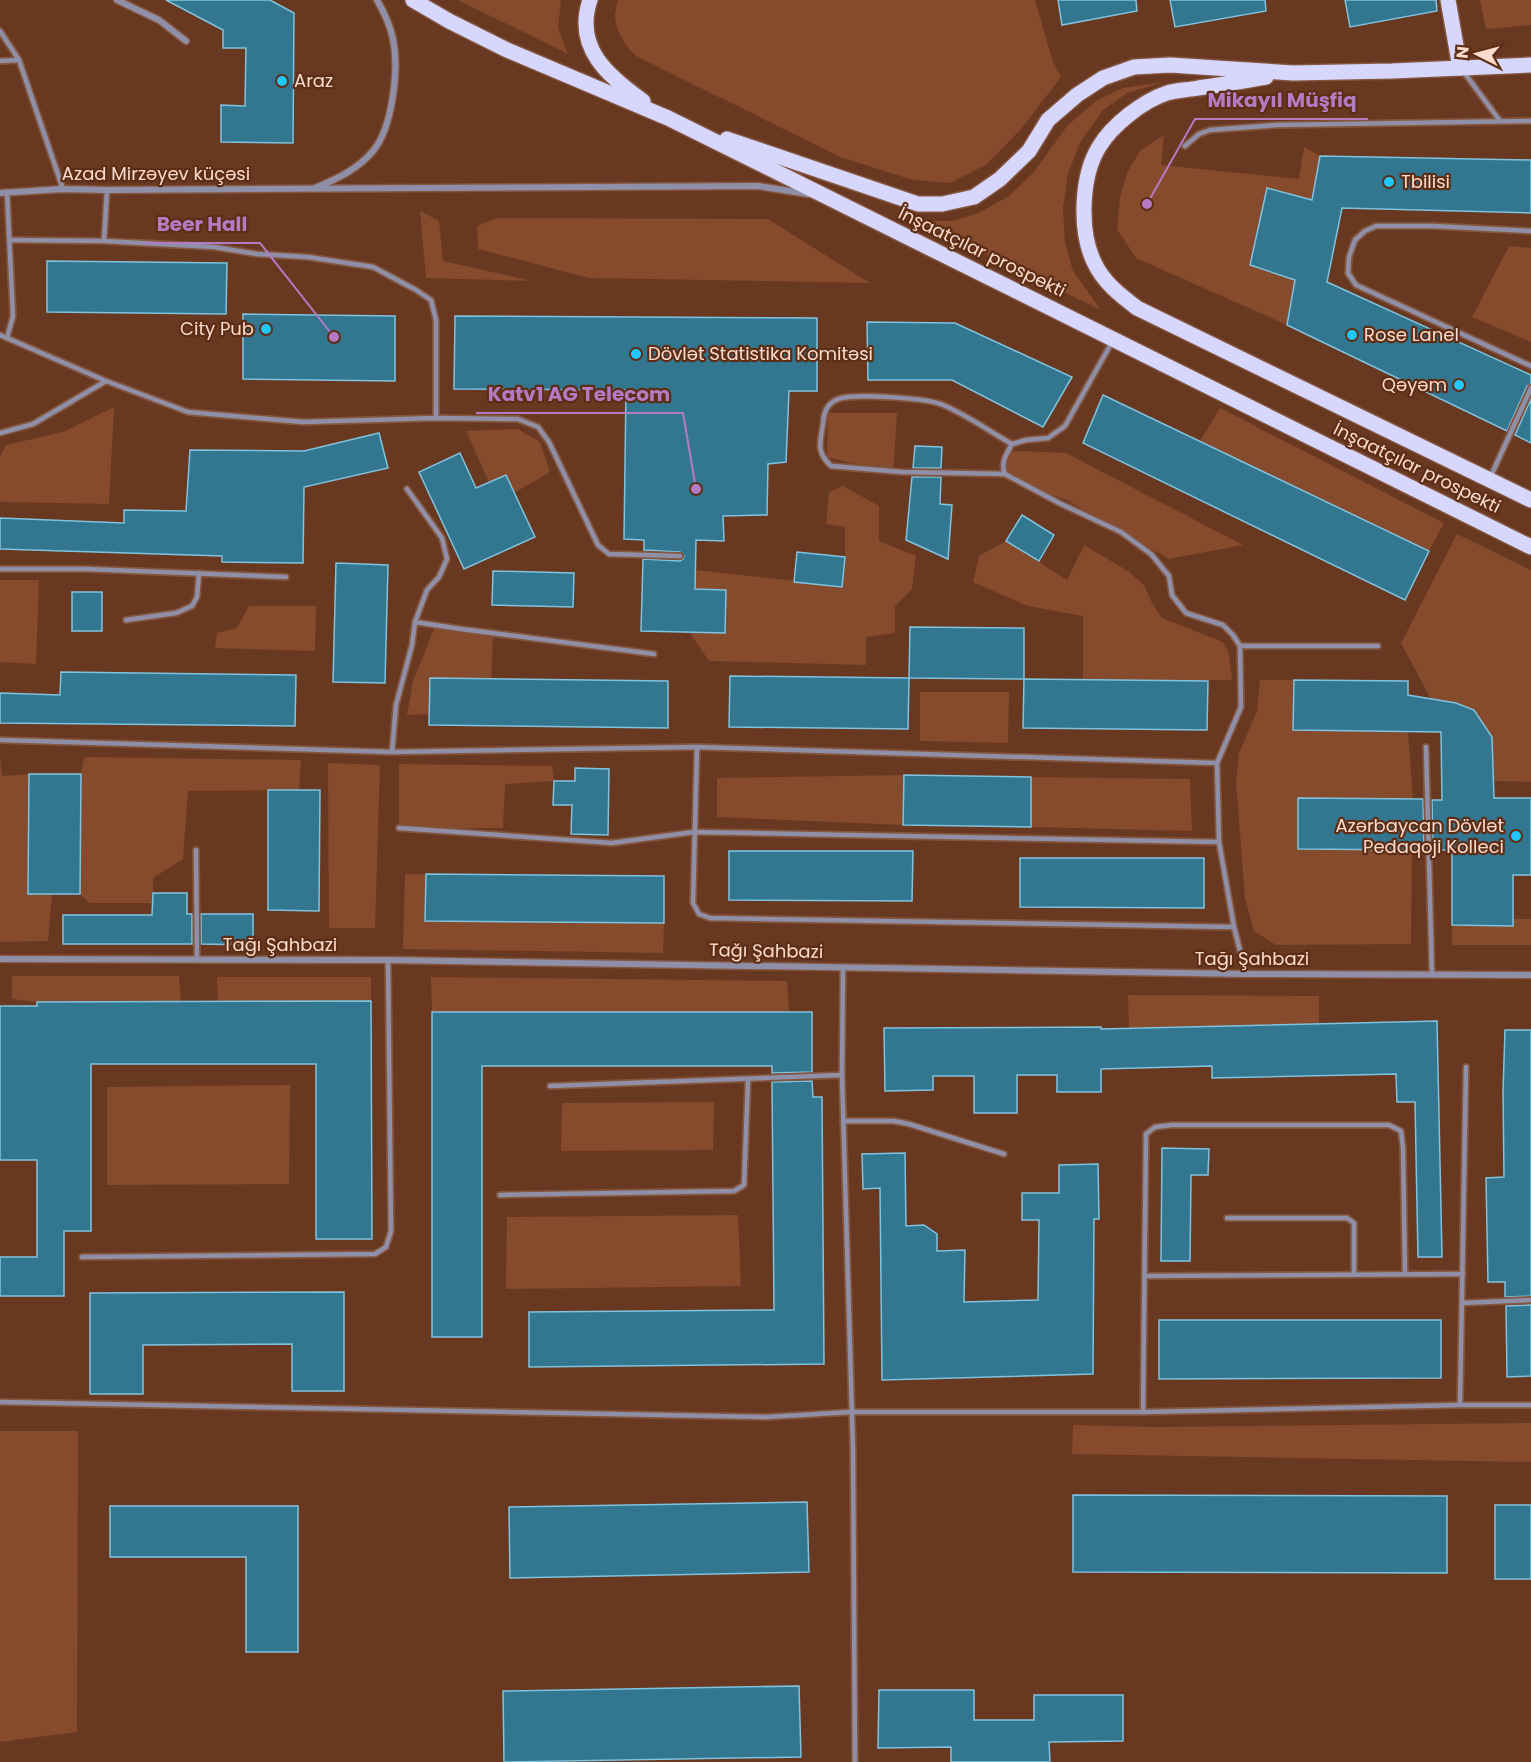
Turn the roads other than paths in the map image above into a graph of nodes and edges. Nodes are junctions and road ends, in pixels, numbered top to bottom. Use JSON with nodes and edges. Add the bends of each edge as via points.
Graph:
{"nodes":[{"id":1,"x":117,"y":0,"type":"edge"},
{"id":2,"x":377,"y":0,"type":"edge"},
{"id":3,"x":413,"y":0,"type":"edge"},
{"id":4,"x":590,"y":0,"type":"edge"},
{"id":5,"x":1448,"y":0,"type":"edge"},
{"id":6,"x":0,"y":31,"type":"edge"},
{"id":7,"x":186,"y":41,"type":"dead end"},
{"id":8,"x":0,"y":60,"type":"edge"},
{"id":9,"x":19,"y":60,"type":"junction"},
{"id":10,"x":1531,"y":65,"type":"edge"},
{"id":11,"x":1460,"y":68,"type":"junction"},
{"id":12,"x":1293,"y":73,"type":"junction"},
{"id":13,"x":668,"y":118,"type":"junction"},
{"id":14,"x":1500,"y":121,"type":"junction"},
{"id":15,"x":1531,"y":121,"type":"edge"},
{"id":16,"x":1185,"y":146,"type":"dead end"},
{"id":17,"x":63,"y":189,"type":"junction"},
{"id":18,"x":312,"y":189,"type":"junction"},
{"id":19,"x":107,"y":190,"type":"junction"},
{"id":20,"x":4,"y":192,"type":"edge"},
{"id":21,"x":832,"y":199,"type":"junction"},
{"id":22,"x":1531,"y":231,"type":"edge"},
{"id":23,"x":10,"y":240,"type":"junction"},
{"id":24,"x":105,"y":241,"type":"junction"},
{"id":25,"x":0,"y":335,"type":"edge"},
{"id":26,"x":8,"y":338,"type":"junction"},
{"id":27,"x":1113,"y":339,"type":"junction"},
{"id":28,"x":1531,"y":366,"type":"edge"},
{"id":29,"x":106,"y":381,"type":"junction"},
{"id":30,"x":1531,"y":387,"type":"edge"},
{"id":31,"x":436,"y":418,"type":"junction"},
{"id":32,"x":0,"y":432,"type":"edge"},
{"id":33,"x":1012,"y":444,"type":"junction"},
{"id":34,"x":1005,"y":474,"type":"junction"},
{"id":35,"x":1489,"y":479,"type":"junction"},
{"id":36,"x":407,"y":489,"type":"dead end"},
{"id":37,"x":1531,"y":500,"type":"edge"},
{"id":38,"x":1531,"y":547,"type":"edge"},
{"id":39,"x":680,"y":556,"type":"dead end"},
{"id":40,"x":0,"y":569,"type":"edge"},
{"id":41,"x":199,"y":573,"type":"junction"},
{"id":42,"x":286,"y":576,"type":"dead end"},
{"id":43,"x":126,"y":620,"type":"dead end"},
{"id":44,"x":416,"y":622,"type":"junction"},
{"id":45,"x":1240,"y":646,"type":"junction"},
{"id":46,"x":1378,"y":646,"type":"dead end"},
{"id":47,"x":654,"y":654,"type":"dead end"},
{"id":48,"x":0,"y":740,"type":"edge"},
{"id":49,"x":697,"y":747,"type":"junction"},
{"id":50,"x":1426,"y":747,"type":"dead end"},
{"id":51,"x":392,"y":752,"type":"junction"},
{"id":52,"x":1217,"y":763,"type":"junction"},
{"id":53,"x":399,"y":828,"type":"dead end"},
{"id":54,"x":694,"y":832,"type":"junction"},
{"id":55,"x":1219,"y":842,"type":"junction"},
{"id":56,"x":196,"y":850,"type":"dead end"},
{"id":57,"x":1234,"y":927,"type":"junction"},
{"id":58,"x":0,"y":959,"type":"edge"},
{"id":59,"x":197,"y":959,"type":"junction"},
{"id":60,"x":388,"y":960,"type":"junction"},
{"id":61,"x":843,"y":968,"type":"junction"},
{"id":62,"x":1246,"y":974,"type":"junction"},
{"id":63,"x":1432,"y":975,"type":"junction"},
{"id":64,"x":1531,"y":975,"type":"edge"},
{"id":65,"x":1466,"y":1067,"type":"dead end"},
{"id":66,"x":842,"y":1075,"type":"junction"},
{"id":67,"x":748,"y":1080,"type":"junction"},
{"id":68,"x":550,"y":1086,"type":"dead end"},
{"id":69,"x":843,"y":1121,"type":"junction"},
{"id":70,"x":1004,"y":1154,"type":"dead end"},
{"id":71,"x":500,"y":1195,"type":"dead end"},
{"id":72,"x":1227,"y":1218,"type":"dead end"},
{"id":73,"x":82,"y":1257,"type":"dead end"},
{"id":74,"x":1354,"y":1274,"type":"junction"},
{"id":75,"x":1405,"y":1274,"type":"junction"},
{"id":76,"x":1463,"y":1274,"type":"junction"},
{"id":77,"x":1144,"y":1276,"type":"junction"},
{"id":78,"x":1531,"y":1300,"type":"edge"},
{"id":79,"x":1462,"y":1303,"type":"junction"},
{"id":80,"x":0,"y":1402,"type":"edge"},
{"id":81,"x":1460,"y":1405,"type":"junction"},
{"id":82,"x":1531,"y":1405,"type":"edge"},
{"id":83,"x":851,"y":1412,"type":"junction"},
{"id":84,"x":1143,"y":1412,"type":"junction"},
{"id":85,"x":855,"y":1762,"type":"edge"}],
"edges":[{"from":1,"to":7,"type":"street","via":[[159,20]]},
{"from":2,"to":18,"type":"street","via":[[393,40],[392,102],[387,126],[374,150],[356,167]]},
{"from":3,"to":13,"type":"main road","name":"İnşaatçılar prospekti","via":[[505,49]]},
{"from":4,"to":13,"type":"main road","via":[[585,29],[599,63],[621,86]]},
{"from":5,"to":11,"type":"main road"},
{"from":6,"to":9,"type":"lane"},
{"from":8,"to":9,"type":"lane"},
{"from":9,"to":17,"type":"lane"},
{"from":10,"to":11,"type":"main road"},
{"from":11,"to":12,"type":"main road"},
{"from":11,"to":14,"type":"lane"},
{"from":12,"to":13,"type":"main road","via":[[1170,65],[1134,67],[1102,78],[1048,120],[1029,151],[1000,179],[974,197],[942,204],[918,204]]},
{"from":12,"to":35,"type":"main road","name":"İnşaatçılar prospekti","via":[[1166,93],[1113,128],[1098,148],[1083,205],[1085,239],[1094,262],[1119,294],[1137,308]]},
{"from":13,"to":21,"type":"main road","name":"İnşaatçılar prospekti"},
{"from":14,"to":15,"type":"lane"},
{"from":14,"to":16,"type":"lane","via":[[1210,130]]},
{"from":17,"to":19,"type":"street","name":"Azad Mirzəyev küçəsi"},
{"from":17,"to":20,"type":"street","name":"Azad Mirzəyev küçəsi"},
{"from":18,"to":19,"type":"street","name":"Azad Mirzəyev küçəsi"},
{"from":18,"to":21,"type":"street","name":"Azad Mirzəyev küçəsi","via":[[758,186]]},
{"from":19,"to":24,"type":"lane"},
{"from":20,"to":23,"type":"lane"},
{"from":21,"to":27,"type":"main road","name":"İnşaatçılar prospekti"},
{"from":22,"to":28,"type":"lane","via":[[1376,226],[1355,240],[1347,273],[1356,285]]},
{"from":23,"to":24,"type":"lane"},
{"from":23,"to":26,"type":"lane","via":[[13,316]]},
{"from":24,"to":31,"type":"lane","via":[[214,247],[373,267],[430,300],[436,320]]},
{"from":25,"to":26,"type":"lane"},
{"from":26,"to":29,"type":"lane"},
{"from":27,"to":33,"type":"lane","via":[[1065,426],[1048,438]]},
{"from":27,"to":38,"type":"main road","name":"İnşaatçılar prospekti"},
{"from":29,"to":31,"type":"lane","via":[[188,412],[303,422]]},
{"from":29,"to":32,"type":"lane","via":[[33,424]]},
{"from":30,"to":35,"type":"lane"},
{"from":31,"to":39,"type":"lane","via":[[518,419],[538,427],[549,442],[598,545],[609,554]]},
{"from":33,"to":34,"type":"lane","via":[[1004,462]]},
{"from":33,"to":34,"type":"lane","via":[[942,404],[916,398],[848,396],[836,399],[825,410],[819,449],[831,466]]},
{"from":34,"to":45,"type":"lane","via":[[1121,532],[1150,554],[1169,576],[1172,595],[1186,613],[1223,625]]},
{"from":35,"to":37,"type":"main road","name":"İnşaatçılar prospekti"},
{"from":36,"to":44,"type":"lane","via":[[442,538],[447,560],[427,590]]},
{"from":40,"to":41,"type":"lane"},
{"from":41,"to":42,"type":"lane"},
{"from":41,"to":43,"type":"lane","via":[[197,597],[192,606],[177,613]]},
{"from":44,"to":47,"type":"lane"},
{"from":44,"to":51,"type":"lane","via":[[396,705]]},
{"from":45,"to":46,"type":"lane"},
{"from":45,"to":52,"type":"lane","via":[[1241,707]]},
{"from":48,"to":51,"type":"lane"},
{"from":49,"to":51,"type":"lane"},
{"from":49,"to":52,"type":"lane"},
{"from":49,"to":54,"type":"lane"},
{"from":50,"to":63,"type":"lane"},
{"from":52,"to":55,"type":"lane"},
{"from":53,"to":54,"type":"lane","via":[[612,843]]},
{"from":54,"to":55,"type":"lane"},
{"from":54,"to":57,"type":"lane","via":[[693,903],[699,914],[710,918]]},
{"from":55,"to":57,"type":"lane"},
{"from":56,"to":59,"type":"lane"},
{"from":57,"to":62,"type":"lane"},
{"from":58,"to":59,"type":"street","name":"Tağı Şahbazi"},
{"from":59,"to":60,"type":"street","name":"Tağı Şahbazi"},
{"from":60,"to":61,"type":"street","name":"Tağı Şahbazi"},
{"from":60,"to":73,"type":"lane","via":[[391,1232],[386,1247],[375,1254]]},
{"from":61,"to":62,"type":"street","name":"Tağı Şahbazi"},
{"from":61,"to":66,"type":"lane"},
{"from":62,"to":63,"type":"street","name":"Tağı Şahbazi"},
{"from":63,"to":64,"type":"street","name":"Tağı Şahbazi"},
{"from":65,"to":76,"type":"lane"},
{"from":66,"to":67,"type":"lane"},
{"from":66,"to":69,"type":"lane"},
{"from":67,"to":68,"type":"lane"},
{"from":67,"to":71,"type":"lane","via":[[744,1185],[734,1191]]},
{"from":69,"to":70,"type":"lane","via":[[909,1124]]},
{"from":69,"to":83,"type":"lane"},
{"from":72,"to":74,"type":"lane","via":[[1347,1218],[1354,1223]]},
{"from":74,"to":75,"type":"lane"},
{"from":74,"to":77,"type":"lane"},
{"from":75,"to":76,"type":"lane"},
{"from":75,"to":77,"type":"lane","via":[[1401,1131],[1389,1125],[1173,1125],[1155,1126],[1146,1134]]},
{"from":76,"to":79,"type":"lane"},
{"from":77,"to":84,"type":"lane"},
{"from":78,"to":79,"type":"lane"},
{"from":79,"to":81,"type":"lane"},
{"from":80,"to":83,"type":"lane","via":[[767,1417]]},
{"from":81,"to":82,"type":"lane"},
{"from":81,"to":84,"type":"lane"},
{"from":83,"to":84,"type":"lane"},
{"from":83,"to":85,"type":"lane"}]}
